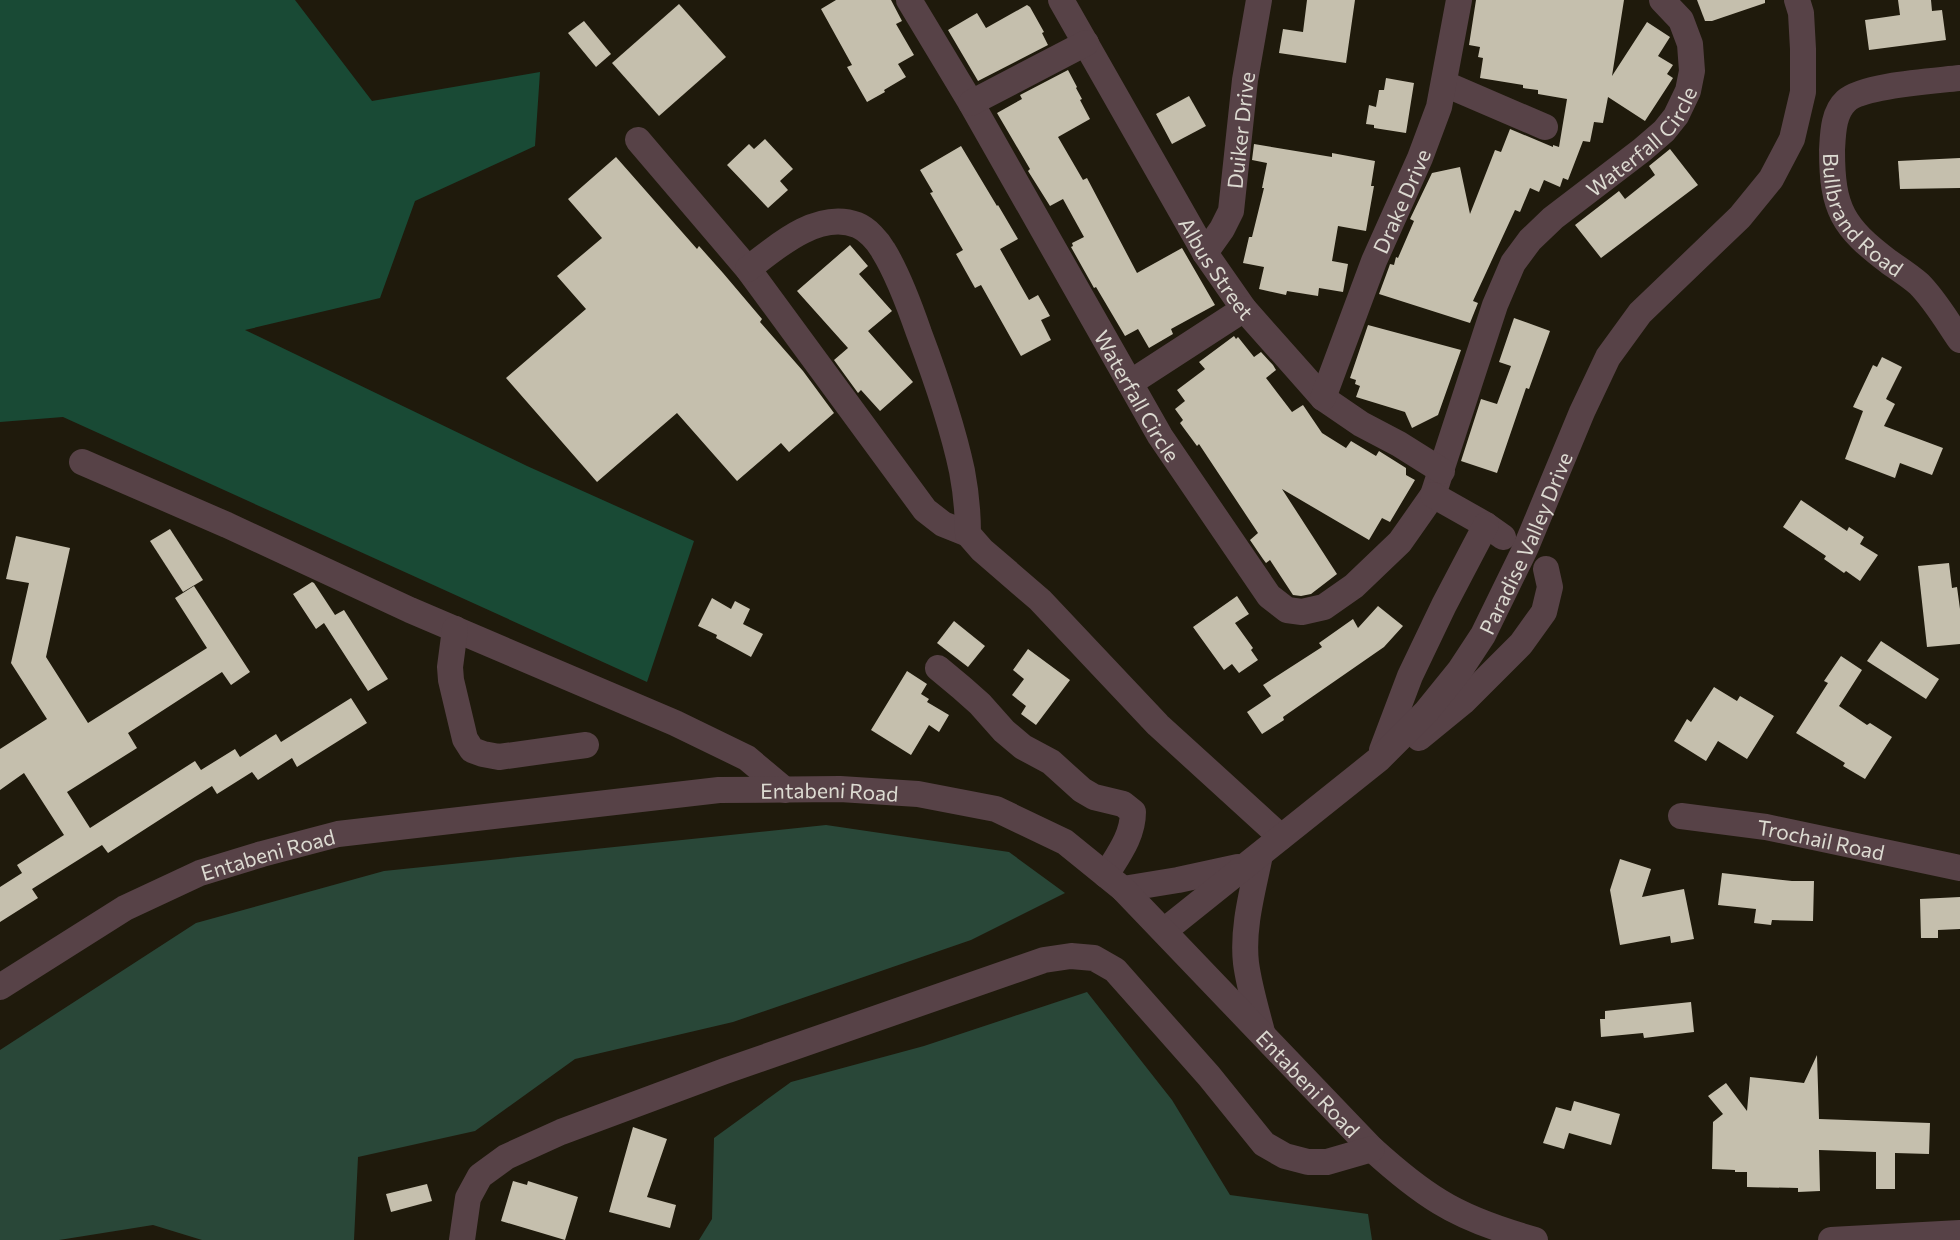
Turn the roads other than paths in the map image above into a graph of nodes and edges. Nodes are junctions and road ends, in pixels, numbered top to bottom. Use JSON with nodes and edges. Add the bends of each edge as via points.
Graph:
{"nodes":[{"id":1,"x":909,"y":0,"type":"edge"},
{"id":2,"x":1061,"y":0,"type":"edge"},
{"id":3,"x":1259,"y":0,"type":"edge"},
{"id":4,"x":1459,"y":0,"type":"edge"},
{"id":5,"x":1662,"y":0,"type":"edge"},
{"id":6,"x":1797,"y":0,"type":"edge"},
{"id":7,"x":1086,"y":43,"type":"junction"},
{"id":8,"x":1960,"y":78,"type":"edge"},
{"id":9,"x":1445,"y":84,"type":"junction"},
{"id":10,"x":971,"y":103,"type":"junction"},
{"id":11,"x":1545,"y":127,"type":"dead end"},
{"id":12,"x":638,"y":139,"type":"dead end"},
{"id":13,"x":1205,"y":253,"type":"junction"},
{"id":14,"x":748,"y":269,"type":"junction"},
{"id":15,"x":1244,"y":309,"type":"junction"},
{"id":16,"x":1960,"y":340,"type":"edge"},
{"id":17,"x":1130,"y":383,"type":"junction"},
{"id":18,"x":1323,"y":398,"type":"junction"},
{"id":19,"x":82,"y":461,"type":"dead end"},
{"id":20,"x":1438,"y":483,"type":"junction"},
{"id":21,"x":968,"y":534,"type":"junction"},
{"id":22,"x":1546,"y":569,"type":"dead end"},
{"id":23,"x":455,"y":629,"type":"junction"},
{"id":24,"x":938,"y":668,"type":"dead end"},
{"id":25,"x":586,"y":745,"type":"dead end"},
{"id":26,"x":1379,"y":759,"type":"junction"},
{"id":27,"x":785,"y":790,"type":"junction"},
{"id":28,"x":1681,"y":816,"type":"dead end"},
{"id":29,"x":1281,"y":837,"type":"junction"},
{"id":30,"x":1253,"y":859,"type":"junction"},
{"id":31,"x":1960,"y":867,"type":"edge"},
{"id":32,"x":1114,"y":882,"type":"junction"},
{"id":33,"x":1164,"y":931,"type":"junction"},
{"id":34,"x":0,"y":987,"type":"edge"},
{"id":35,"x":1264,"y":1036,"type":"junction"},
{"id":36,"x":1372,"y":1149,"type":"junction"},
{"id":37,"x":1472,"y":1230,"type":"edge"},
{"id":38,"x":1960,"y":1233,"type":"edge"},
{"id":39,"x":461,"y":1240,"type":"edge"},
{"id":40,"x":1535,"y":1240,"type":"edge"},
{"id":41,"x":1831,"y":1240,"type":"edge"}],
"edges":[{"from":1,"to":10,"type":"street","name":"Waterfall Circle"},
{"from":2,"to":7,"type":"street","name":"Albus Street"},
{"from":3,"to":13,"type":"street","name":"Duiker Drive","via":[[1231,211]]},
{"from":4,"to":9,"type":"street","name":"Drake Drive"},
{"from":5,"to":20,"type":"street","name":"Waterfall Circle","via":[[1681,20],[1690,44],[1688,91],[1664,131],[1553,218],[1513,263]]},
{"from":6,"to":26,"type":"street","name":"Paradise Valley Drive","via":[[1803,92],[1792,139],[1771,179],[1740,217],[1640,313],[1608,357],[1483,635],[1426,712]]},
{"from":7,"to":10,"type":"street"},
{"from":7,"to":13,"type":"street","name":"Albus Street"},
{"from":8,"to":16,"type":"street","name":"Bullbrand Road","via":[[1877,88],[1847,100],[1833,130],[1832,169],[1835,197],[1845,220],[1864,242],[1919,284]]},
{"from":9,"to":11,"type":"street"},
{"from":9,"to":18,"type":"street","name":"Drake Drive"},
{"from":10,"to":17,"type":"street","name":"Waterfall Circle"},
{"from":12,"to":14,"type":"street"},
{"from":13,"to":15,"type":"street","name":"Albus Street"},
{"from":14,"to":21,"type":"street","via":[[925,510]]},
{"from":14,"to":21,"type":"street","via":[[789,237],[819,225],[844,222],[871,235],[909,305],[937,382],[954,438]]},
{"from":15,"to":17,"type":"street"},
{"from":15,"to":18,"type":"street","name":"Albus Street"},
{"from":17,"to":20,"type":"street","name":"Waterfall Circle","via":[[1160,436],[1269,596],[1287,610],[1324,607],[1354,586],[1400,542]]},
{"from":18,"to":20,"type":"street","name":"Albus Street","via":[[1399,444]]},
{"from":19,"to":23,"type":"street"},
{"from":20,"to":26,"type":"street","via":[[1494,531],[1444,605],[1410,676]]},
{"from":21,"to":29,"type":"street","via":[[1040,600],[1158,725]]},
{"from":22,"to":26,"type":"street","via":[[1550,587],[1544,612],[1521,644],[1463,702],[1414,742]]},
{"from":23,"to":25,"type":"street","via":[[451,680],[465,739],[472,750],[499,757]]},
{"from":23,"to":27,"type":"street","via":[[725,746]]},
{"from":24,"to":32,"type":"street","via":[[1023,747],[1051,762],[1082,790],[1124,804],[1133,812]]},
{"from":26,"to":29,"type":"street","name":"Paradise Valley Drive"},
{"from":27,"to":32,"type":"street","name":"Entabeni Road","via":[[918,794],[996,809],[1065,842]]},
{"from":27,"to":34,"type":"street","name":"Entabeni Road","via":[[719,790],[338,834],[200,873],[125,908]]},
{"from":28,"to":31,"type":"street","name":"Trochail Road","via":[[1766,827]]},
{"from":29,"to":30,"type":"street","name":"Paradise Valley Drive"},
{"from":30,"to":32,"type":"street","via":[[1225,871]]},
{"from":30,"to":33,"type":"street","name":"Paradise Valley Drive"},
{"from":30,"to":35,"type":"street","via":[[1245,945],[1248,979]]},
{"from":32,"to":33,"type":"street","name":"Entabeni Road"},
{"from":33,"to":35,"type":"street","name":"Entabeni Road"},
{"from":35,"to":36,"type":"street","name":"Entabeni Road"},
{"from":36,"to":37,"type":"street","name":"Entabeni Road"},
{"from":36,"to":39,"type":"street","via":[[1327,1162],[1308,1162],[1264,1144],[1115,971],[1094,958],[1071,956],[1044,960],[724,1071],[506,1157],[480,1176],[468,1198]]},
{"from":37,"to":40,"type":"street","name":"Entabeni Road","via":[[1501,1230]]},
{"from":38,"to":41,"type":"street"}]}
